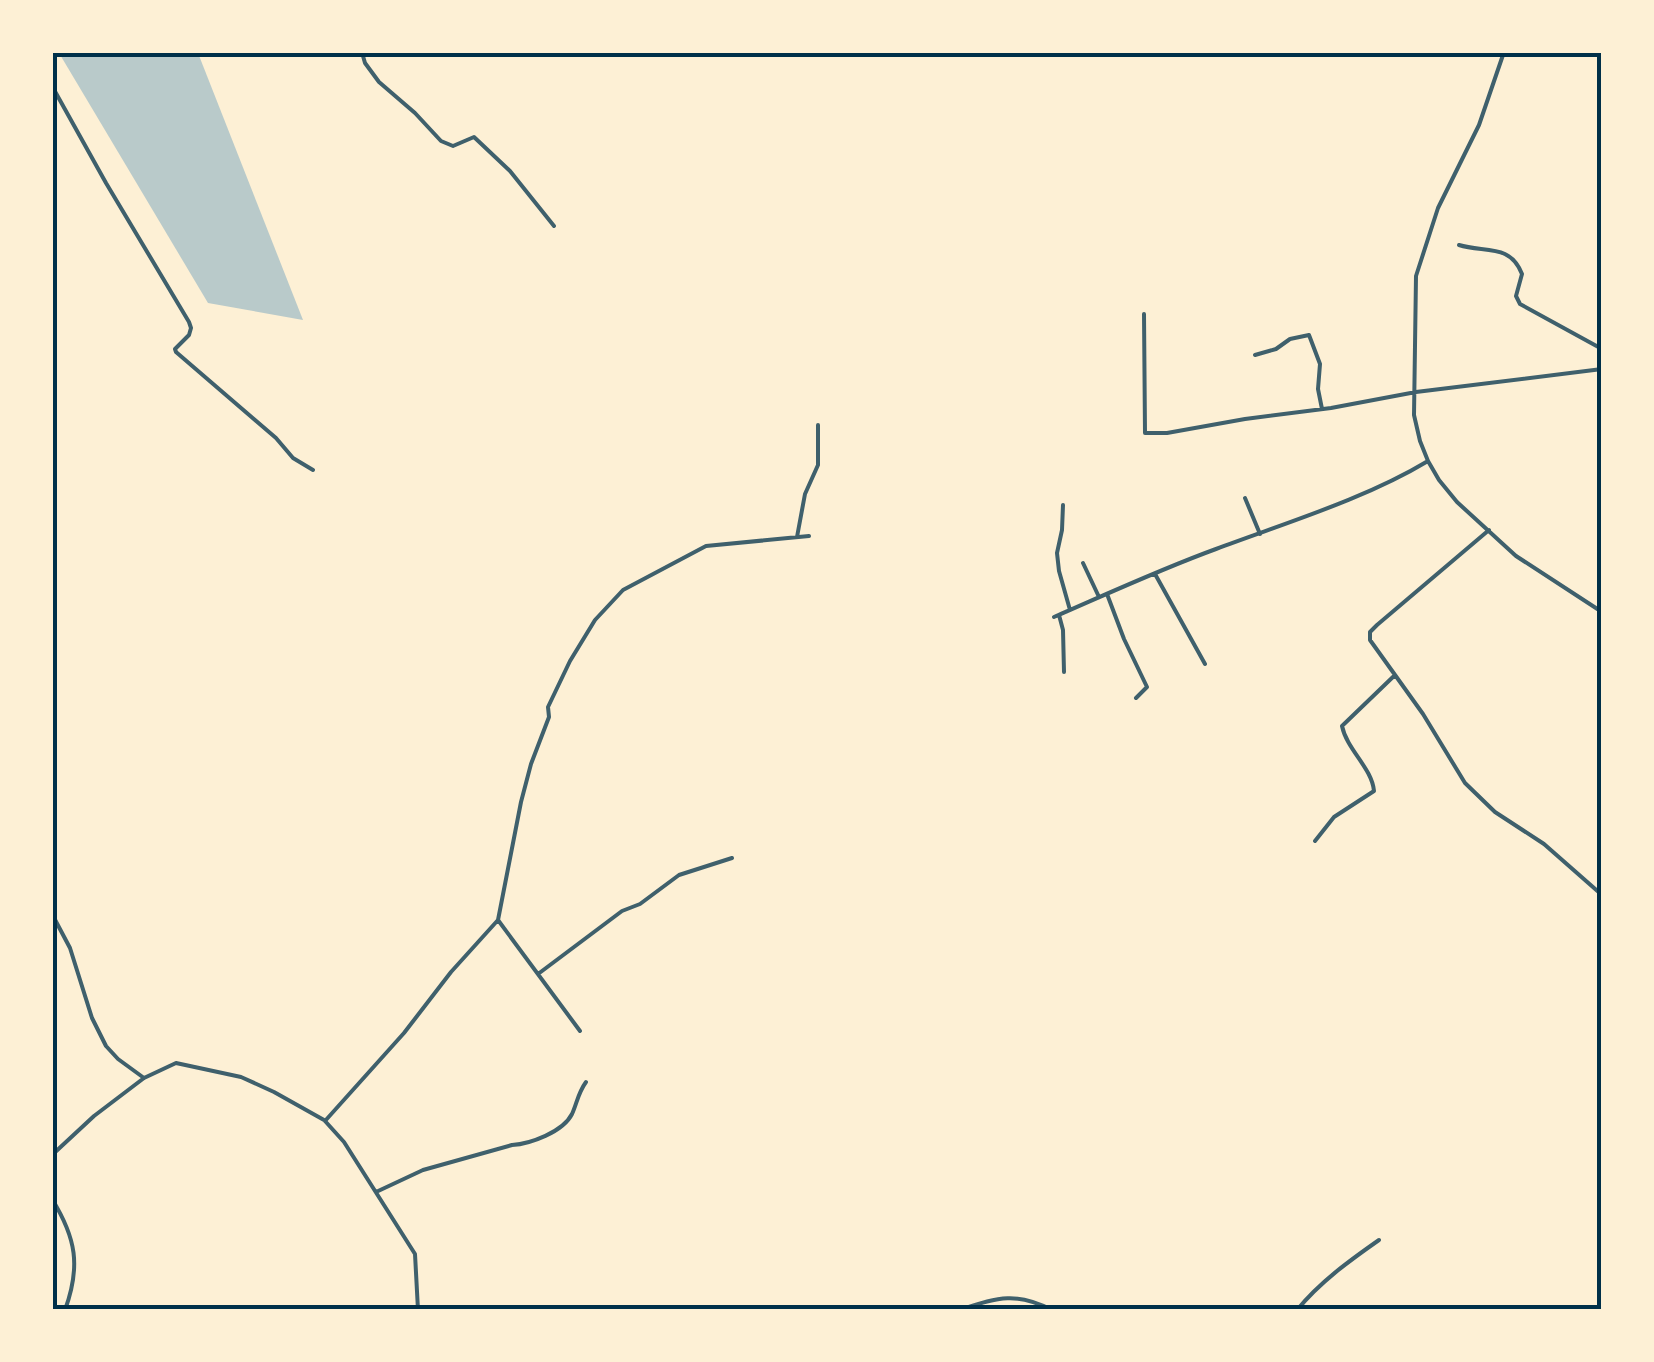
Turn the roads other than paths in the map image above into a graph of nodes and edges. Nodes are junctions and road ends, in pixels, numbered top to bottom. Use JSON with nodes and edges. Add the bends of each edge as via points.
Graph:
{"nodes":[{"id":1,"x":368,"y":52,"type":"edge"},
{"id":2,"x":1504,"y":52,"type":"edge"},
{"id":3,"x":52,"y":86,"type":"edge"},
{"id":4,"x":554,"y":226,"type":"dead end"},
{"id":5,"x":1459,"y":245,"type":"dead end"},
{"id":6,"x":1144,"y":314,"type":"dead end"},
{"id":7,"x":1602,"y":349,"type":"edge"},
{"id":8,"x":1255,"y":355,"type":"dead end"},
{"id":9,"x":1602,"y":369,"type":"edge"},
{"id":10,"x":1416,"y":392,"type":"junction"},
{"id":11,"x":1322,"y":409,"type":"junction"},
{"id":12,"x":818,"y":424,"type":"dead end"},
{"id":13,"x":1428,"y":461,"type":"junction"},
{"id":14,"x":314,"y":470,"type":"dead end"},
{"id":15,"x":1245,"y":498,"type":"dead end"},
{"id":16,"x":1062,"y":505,"type":"dead end"},
{"id":17,"x":1489,"y":530,"type":"junction"},
{"id":18,"x":1260,"y":534,"type":"junction"},
{"id":19,"x":809,"y":536,"type":"dead end"},
{"id":20,"x":797,"y":537,"type":"junction"},
{"id":21,"x":1083,"y":563,"type":"dead end"},
{"id":22,"x":1155,"y":574,"type":"junction"},
{"id":23,"x":1107,"y":594,"type":"junction"},
{"id":24,"x":1099,"y":598,"type":"junction"},
{"id":25,"x":1070,"y":610,"type":"junction"},
{"id":26,"x":1602,"y":612,"type":"edge"},
{"id":27,"x":1206,"y":664,"type":"dead end"},
{"id":28,"x":1064,"y":672,"type":"dead end"},
{"id":29,"x":1394,"y":676,"type":"junction"},
{"id":30,"x":1136,"y":698,"type":"dead end"},
{"id":31,"x":1315,"y":842,"type":"dead end"},
{"id":32,"x":732,"y":858,"type":"dead end"},
{"id":33,"x":1602,"y":895,"type":"edge"},
{"id":34,"x":52,"y":914,"type":"edge"},
{"id":35,"x":498,"y":920,"type":"junction"},
{"id":36,"x":538,"y":974,"type":"junction"},
{"id":37,"x":580,"y":1031,"type":"dead end"},
{"id":38,"x":144,"y":1078,"type":"junction"},
{"id":39,"x":586,"y":1082,"type":"dead end"},
{"id":40,"x":324,"y":1121,"type":"junction"},
{"id":41,"x":52,"y":1155,"type":"edge"},
{"id":42,"x":376,"y":1192,"type":"junction"},
{"id":43,"x":52,"y":1199,"type":"edge"},
{"id":44,"x":1379,"y":1240,"type":"dead end"},
{"id":45,"x":65,"y":1310,"type":"edge"},
{"id":46,"x":418,"y":1310,"type":"edge"},
{"id":47,"x":959,"y":1310,"type":"edge"},
{"id":48,"x":1052,"y":1310,"type":"edge"},
{"id":49,"x":1297,"y":1310,"type":"edge"}],
"edges":[{"from":1,"to":4,"type":"street","via":[[364,63],[379,82],[442,141],[454,146],[474,136]]},
{"from":2,"to":10,"type":"street","via":[[1416,276]]},
{"from":3,"to":14,"type":"street","via":[[191,328],[176,352]]},
{"from":5,"to":7,"type":"street","via":[[1488,248],[1516,263],[1520,304]]},
{"from":6,"to":11,"type":"street","via":[[1145,433]]},
{"from":8,"to":11,"type":"street","via":[[1309,334],[1320,364]]},
{"from":9,"to":10,"type":"street"},
{"from":10,"to":11,"type":"street"},
{"from":10,"to":13,"type":"street","via":[[1414,415]]},
{"from":12,"to":20,"type":"street","via":[[818,465]]},
{"from":13,"to":17,"type":"street","via":[[1457,502]]},
{"from":13,"to":18,"type":"street"},
{"from":15,"to":18,"type":"street"},
{"from":16,"to":25,"type":"street","via":[[1057,553]]},
{"from":17,"to":26,"type":"street","via":[[1516,556]]},
{"from":17,"to":29,"type":"street","via":[[1370,632]]},
{"from":18,"to":22,"type":"street"},
{"from":19,"to":20,"type":"street"},
{"from":20,"to":35,"type":"street","via":[[706,546],[623,590],[595,620],[548,707]]},
{"from":21,"to":24,"type":"street"},
{"from":22,"to":23,"type":"street"},
{"from":22,"to":27,"type":"street"},
{"from":23,"to":24,"type":"street"},
{"from":23,"to":30,"type":"street","via":[[1147,687]]},
{"from":24,"to":25,"type":"street"},
{"from":25,"to":28,"type":"street","via":[[1056,616]]},
{"from":29,"to":31,"type":"street","via":[[1342,726],[1374,791],[1334,816]]},
{"from":29,"to":33,"type":"street","via":[[1465,782]]},
{"from":32,"to":36,"type":"street","via":[[679,874]]},
{"from":34,"to":38,"type":"street","via":[[106,1046]]},
{"from":35,"to":36,"type":"street"},
{"from":35,"to":40,"type":"street"},
{"from":36,"to":37,"type":"street"},
{"from":38,"to":40,"type":"street","via":[[176,1063],[192,1065],[242,1077]]},
{"from":38,"to":41,"type":"street"},
{"from":39,"to":42,"type":"street","via":[[571,1117],[559,1127]]},
{"from":40,"to":42,"type":"street"},
{"from":42,"to":46,"type":"street","via":[[415,1254]]},
{"from":43,"to":45,"type":"street","via":[[75,1247]]},
{"from":44,"to":49,"type":"street"},
{"from":47,"to":48,"type":"street","via":[[1012,1296]]}]}
